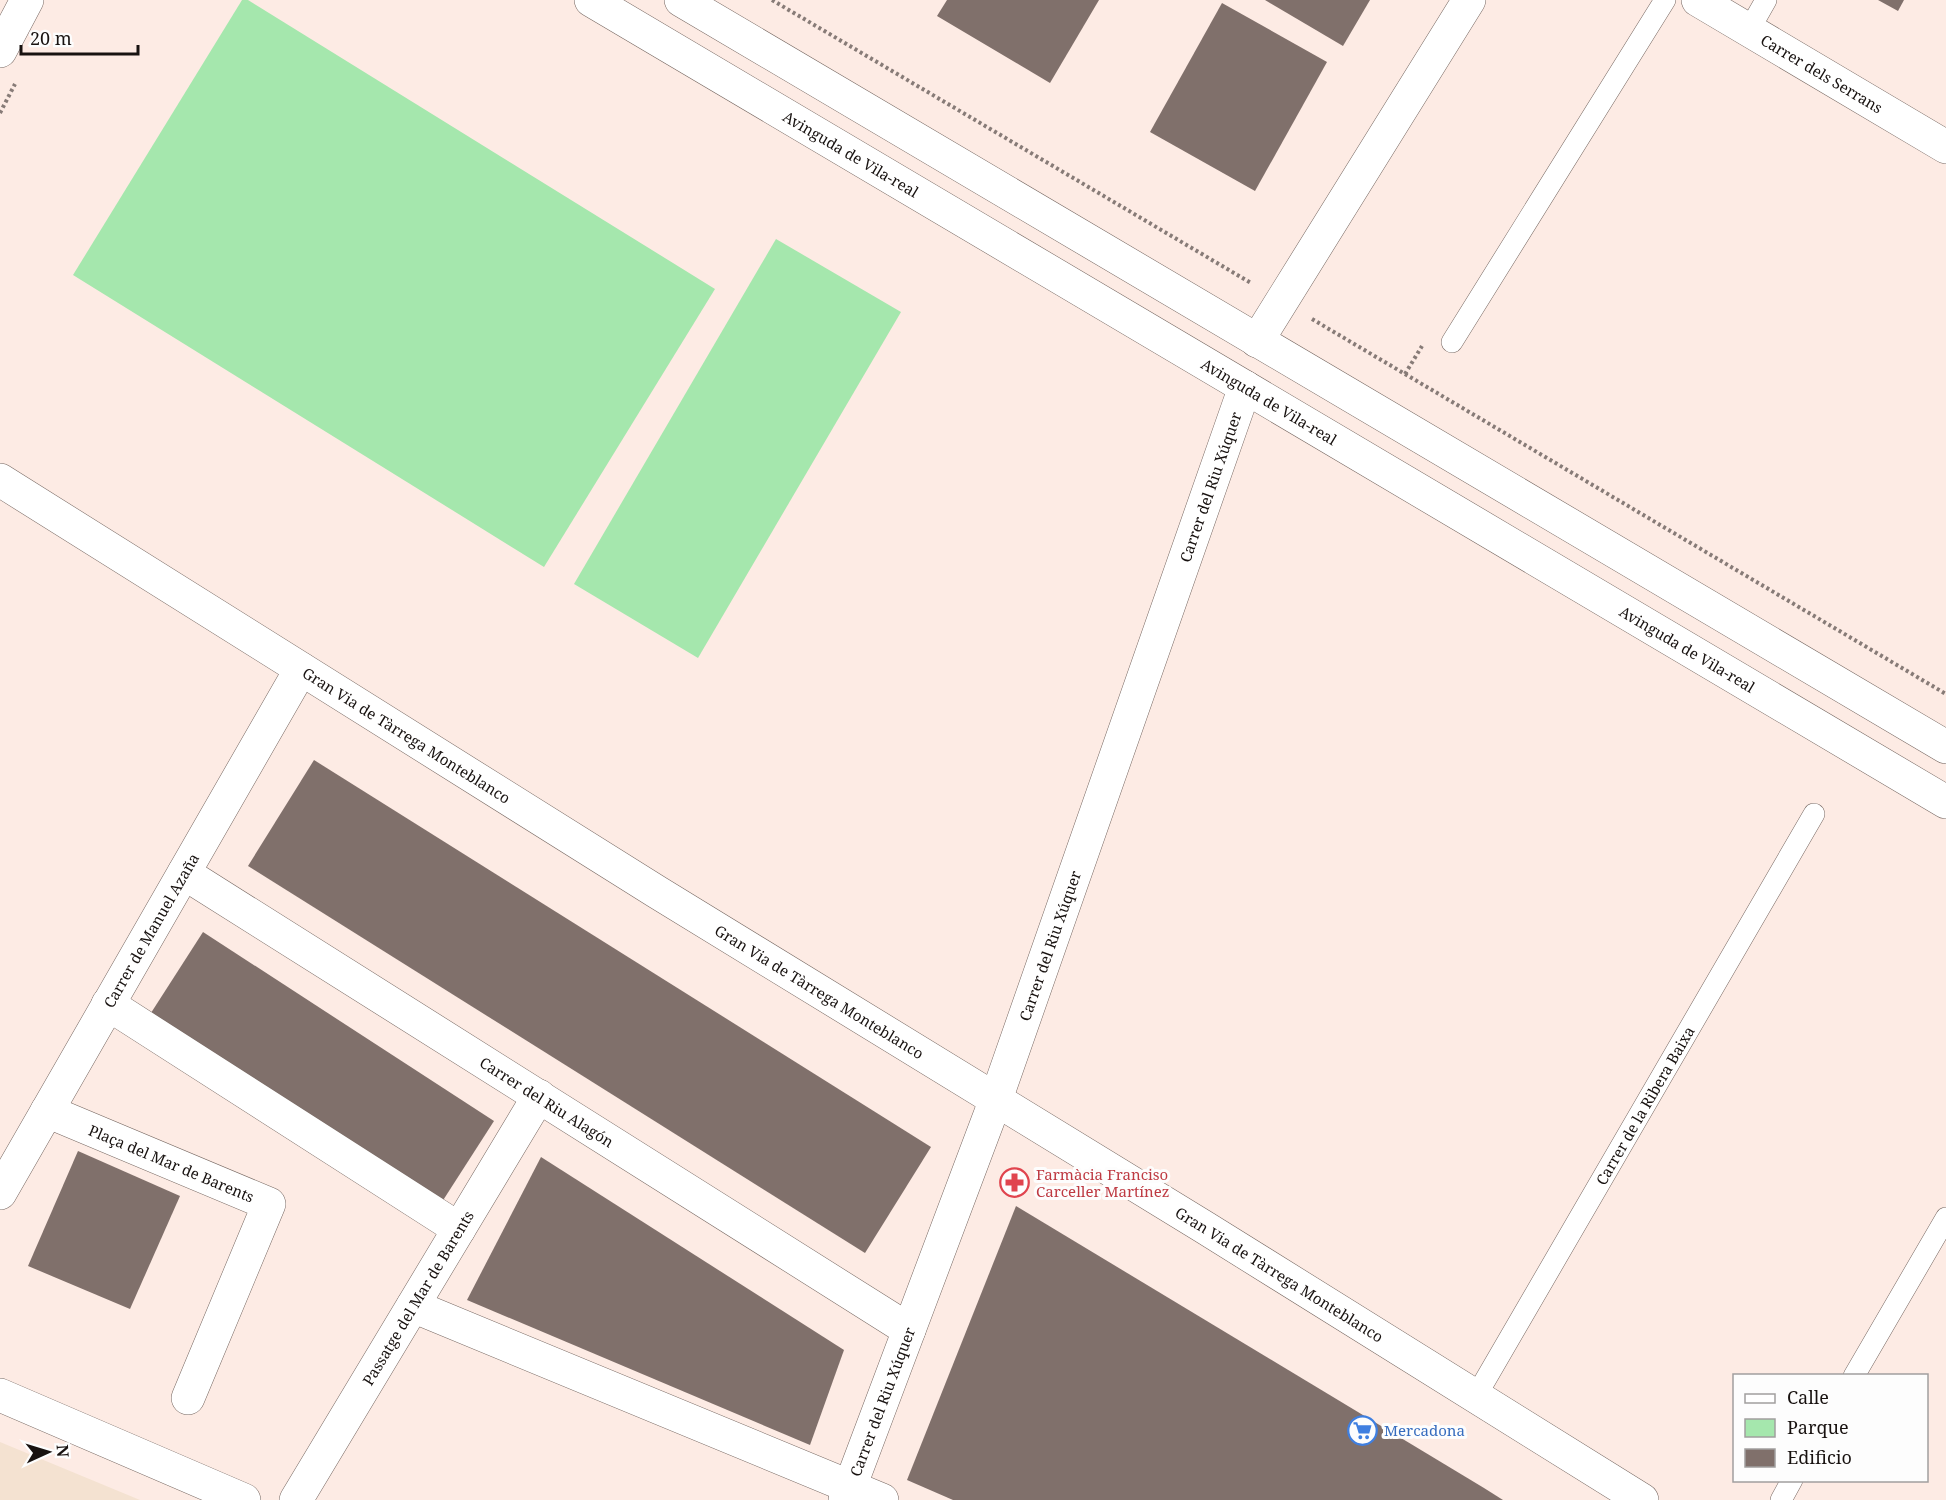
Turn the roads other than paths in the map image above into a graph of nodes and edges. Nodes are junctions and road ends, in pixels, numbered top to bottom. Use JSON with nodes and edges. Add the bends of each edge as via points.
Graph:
{"nodes":[{"id":1,"x":27,"y":0,"type":"edge"},
{"id":2,"x":591,"y":0,"type":"edge"},
{"id":3,"x":681,"y":0,"type":"edge"},
{"id":4,"x":1469,"y":0,"type":"edge"},
{"id":5,"x":1665,"y":0,"type":"edge"},
{"id":6,"x":1698,"y":0,"type":"edge"},
{"id":7,"x":1766,"y":0,"type":"edge"},
{"id":8,"x":1749,"y":30,"type":"junction"},
{"id":9,"x":0,"y":51,"type":"edge"},
{"id":10,"x":1946,"y":147,"type":"edge"},
{"id":11,"x":1257,"y":341,"type":"junction"},
{"id":12,"x":1452,"y":342,"type":"dead end"},
{"id":13,"x":1245,"y":387,"type":"junction"},
{"id":14,"x":0,"y":480,"type":"edge"},
{"id":15,"x":301,"y":669,"type":"junction"},
{"id":16,"x":1946,"y":747,"type":"edge"},
{"id":17,"x":1946,"y":802,"type":"edge"},
{"id":18,"x":1814,"y":814,"type":"dead end"},
{"id":19,"x":184,"y":873,"type":"junction"},
{"id":20,"x":108,"y":1004,"type":"junction"},
{"id":21,"x":539,"y":1096,"type":"junction"},
{"id":22,"x":996,"y":1099,"type":"junction"},
{"id":23,"x":47,"y":1112,"type":"junction"},
{"id":24,"x":0,"y":1193,"type":"edge"},
{"id":25,"x":1946,"y":1218,"type":"edge"},
{"id":26,"x":459,"y":1229,"type":"junction"},
{"id":27,"x":413,"y":1306,"type":"junction"},
{"id":28,"x":909,"y":1330,"type":"junction"},
{"id":29,"x":1855,"y":1374,"type":"edge"},
{"id":30,"x":0,"y":1395,"type":"edge"},
{"id":31,"x":1476,"y":1396,"type":"junction"},
{"id":32,"x":189,"y":1398,"type":"dead end"},
{"id":33,"x":1791,"y":1482,"type":"edge"},
{"id":34,"x":848,"y":1493,"type":"edge"},
{"id":35,"x":244,"y":1500,"type":"edge"},
{"id":36,"x":296,"y":1500,"type":"edge"},
{"id":37,"x":882,"y":1500,"type":"edge"},
{"id":38,"x":1642,"y":1500,"type":"edge"},
{"id":39,"x":1781,"y":1500,"type":"edge"}],
"edges":[{"from":1,"to":9,"type":"street"},
{"from":2,"to":13,"type":"street","name":"Avinguda de Vila-real"},
{"from":3,"to":11,"type":"street"},
{"from":4,"to":11,"type":"street"},
{"from":5,"to":12,"type":"lane"},
{"from":6,"to":8,"type":"street","name":"Carrer dels Serrans"},
{"from":7,"to":8,"type":"lane"},
{"from":8,"to":10,"type":"street","name":"Carrer dels Serrans"},
{"from":11,"to":16,"type":"street"},
{"from":13,"to":17,"type":"street","name":"Avinguda de Vila-real"},
{"from":13,"to":22,"type":"street","name":"Carrer del Riu Xúquer"},
{"from":14,"to":15,"type":"street","name":"Gran Via de Tàrrega Monteblanco"},
{"from":15,"to":19,"type":"street","name":"Carrer de Manuel Azaña"},
{"from":15,"to":22,"type":"street","name":"Gran Via de Tàrrega Monteblanco"},
{"from":18,"to":31,"type":"lane","name":"Carrer de la Ribera Baixa"},
{"from":19,"to":20,"type":"street","name":"Carrer de Manuel Azaña"},
{"from":19,"to":21,"type":"street","name":"Carrer del Riu Alagón"},
{"from":20,"to":23,"type":"street","name":"Carrer de Manuel Azaña"},
{"from":20,"to":26,"type":"street"},
{"from":21,"to":26,"type":"street","name":"Passatge del Mar de Barents"},
{"from":21,"to":28,"type":"street","name":"Carrer del Riu Alagón"},
{"from":22,"to":28,"type":"street","name":"Carrer del Riu Xúquer"},
{"from":22,"to":31,"type":"street","name":"Gran Via de Tàrrega Monteblanco"},
{"from":23,"to":24,"type":"street","name":"Carrer de Manuel Azaña"},
{"from":23,"to":32,"type":"street","name":"Plaça del Mar de Barents","via":[[269,1204]]},
{"from":25,"to":29,"type":"lane"},
{"from":26,"to":27,"type":"street","name":"Passatge del Mar de Barents"},
{"from":27,"to":34,"type":"street"},
{"from":27,"to":36,"type":"street","name":"Passatge del Mar de Barents"},
{"from":28,"to":34,"type":"street","name":"Carrer del Riu Xúquer"},
{"from":30,"to":35,"type":"street"},
{"from":31,"to":38,"type":"street","name":"Gran Via de Tàrrega Monteblanco"},
{"from":33,"to":39,"type":"lane"},
{"from":34,"to":37,"type":"street"}]}
